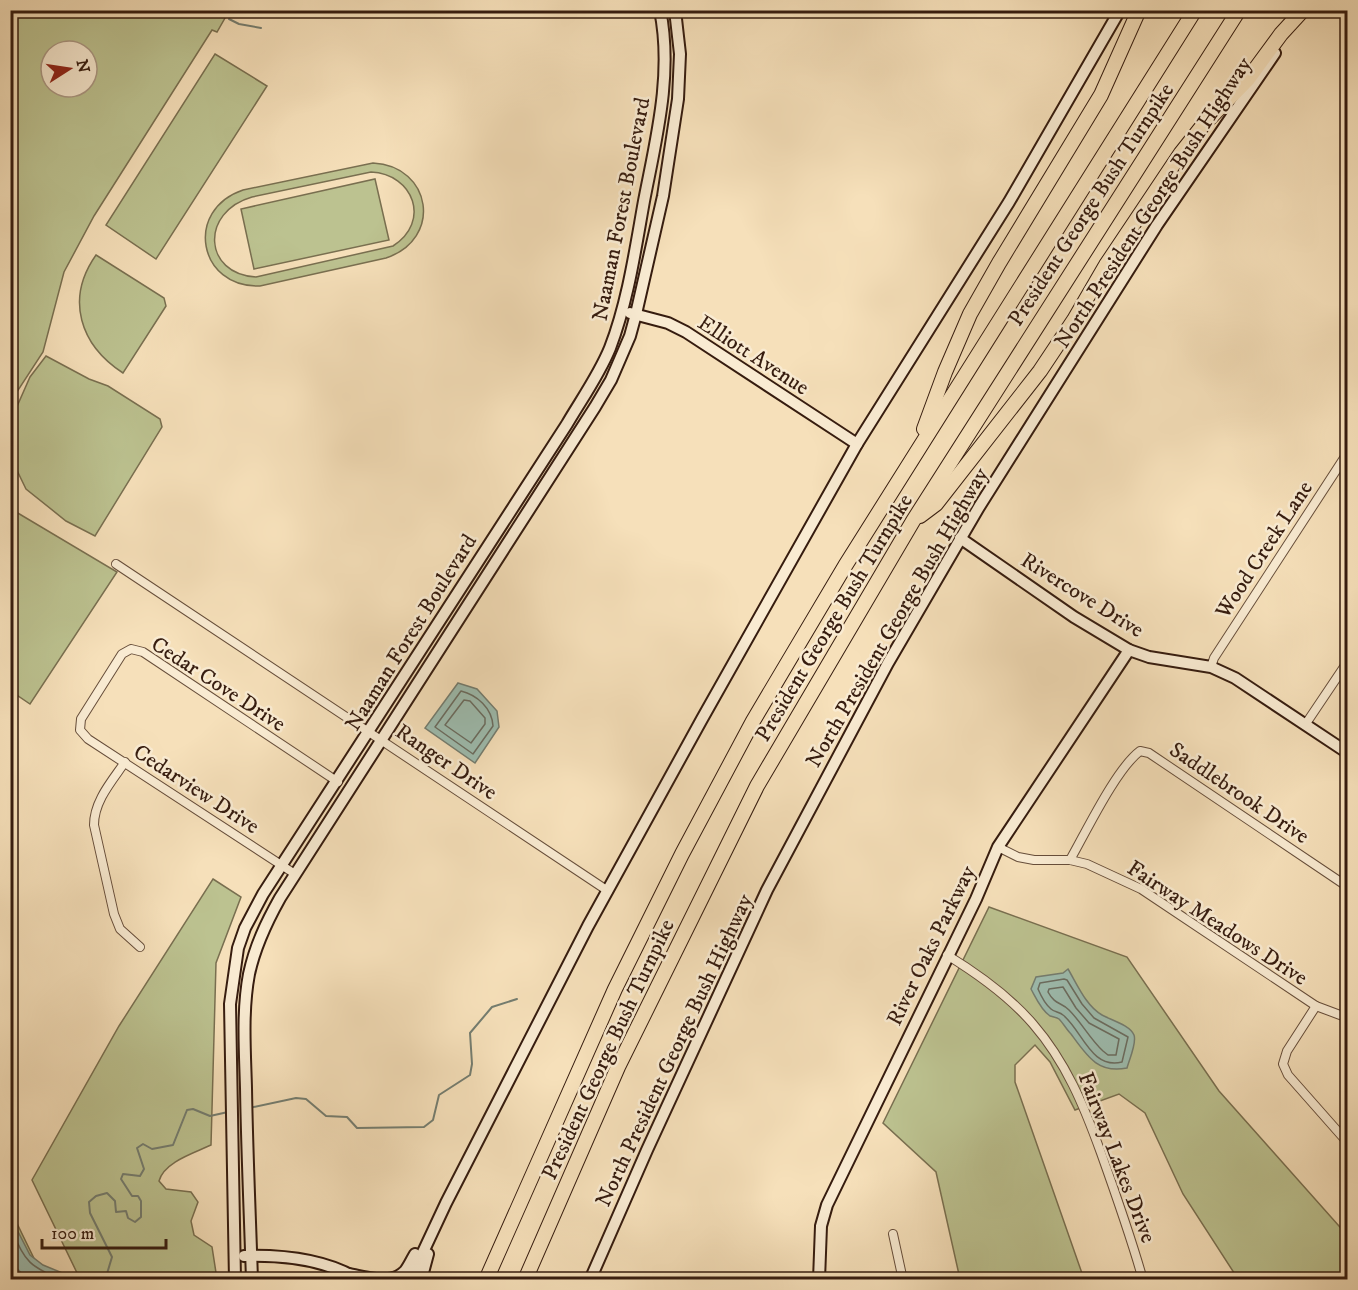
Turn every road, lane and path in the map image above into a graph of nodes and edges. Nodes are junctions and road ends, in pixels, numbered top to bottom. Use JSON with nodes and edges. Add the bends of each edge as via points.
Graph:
{"nodes":[{"id":1,"x":660,"y":10,"type":"edge"},
{"id":2,"x":675,"y":10,"type":"edge"},
{"id":3,"x":1120,"y":10,"type":"edge"},
{"id":4,"x":1139,"y":10,"type":"edge"},
{"id":5,"x":1195,"y":10,"type":"edge"},
{"id":6,"x":1239,"y":10,"type":"edge"},
{"id":7,"x":1303,"y":10,"type":"edge"},
{"id":8,"x":650,"y":170,"type":"junction"},
{"id":9,"x":663,"y":196,"type":"junction"},
{"id":10,"x":623,"y":311,"type":"junction"},
{"id":11,"x":636,"y":314,"type":"junction"},
{"id":12,"x":566,"y":426,"type":"junction"},
{"id":13,"x":576,"y":436,"type":"junction"},
{"id":14,"x":857,"y":444,"type":"junction"},
{"id":15,"x":1347,"y":452,"type":"edge"},
{"id":16,"x":916,"y":453,"type":"junction"},
{"id":17,"x":913,"y":521,"type":"junction"},
{"id":18,"x":960,"y":538,"type":"junction"},
{"id":19,"x":116,"y":564,"type":"dead end"},
{"id":20,"x":1130,"y":650,"type":"junction"},
{"id":21,"x":1347,"y":661,"type":"edge"},
{"id":22,"x":1211,"y":666,"type":"junction"},
{"id":23,"x":1305,"y":724,"type":"junction"},
{"id":24,"x":80,"y":730,"type":"joint"},
{"id":25,"x":370,"y":732,"type":"junction"},
{"id":26,"x":383,"y":739,"type":"junction"},
{"id":27,"x":1347,"y":753,"type":"edge"},
{"id":28,"x":124,"y":762,"type":"junction"},
{"id":29,"x":338,"y":782,"type":"junction"},
{"id":30,"x":998,"y":847,"type":"junction"},
{"id":31,"x":1070,"y":860,"type":"junction"},
{"id":32,"x":283,"y":865,"type":"junction"},
{"id":33,"x":296,"y":874,"type":"junction"},
{"id":34,"x":1347,"y":887,"type":"edge"},
{"id":35,"x":608,"y":891,"type":"junction"},
{"id":36,"x":140,"y":947,"type":"dead end"},
{"id":37,"x":947,"y":955,"type":"junction"},
{"id":38,"x":230,"y":1002,"type":"junction"},
{"id":39,"x":246,"y":1002,"type":"junction"},
{"id":40,"x":1316,"y":1006,"type":"junction"},
{"id":41,"x":1347,"y":1018,"type":"edge"},
{"id":42,"x":1347,"y":1143,"type":"edge"},
{"id":43,"x":446,"y":1203,"type":"junction"},
{"id":44,"x":893,"y":1234,"type":"dead end"},
{"id":45,"x":235,"y":1256,"type":"junction"},
{"id":46,"x":251,"y":1256,"type":"junction"},
{"id":47,"x":353,"y":1277,"type":"edge"},
{"id":48,"x":235,"y":1280,"type":"edge"},
{"id":49,"x":252,"y":1280,"type":"edge"},
{"id":50,"x":410,"y":1280,"type":"edge"},
{"id":51,"x":421,"y":1280,"type":"edge"},
{"id":52,"x":486,"y":1280,"type":"edge"},
{"id":53,"x":525,"y":1280,"type":"edge"},
{"id":54,"x":590,"y":1280,"type":"edge"},
{"id":55,"x":819,"y":1280,"type":"edge"},
{"id":56,"x":903,"y":1280,"type":"edge"},
{"id":57,"x":1143,"y":1280,"type":"edge"}],
"edges":[{"from":1,"to":8,"type":"main road","name":"Naaman Forest Boulevard","via":[[665,67]]},
{"from":2,"to":9,"type":"main road","name":"Naaman Forest Boulevard","via":[[680,54],[678,99]]},
{"from":3,"to":14,"type":"main road","via":[[1009,202]]},
{"from":4,"to":16,"type":"highway","via":[[1101,95],[970,314]]},
{"from":5,"to":16,"type":"highway","name":"President George Bush Turnpike"},
{"from":6,"to":17,"type":"highway","name":"President George Bush Turnpike"},
{"from":7,"to":17,"type":"highway","via":[[1248,79],[1180,153],[1028,387],[936,504]]},
{"from":7,"to":18,"type":"main road","name":"North President George Bush Highway","via":[[1157,225]]},
{"from":8,"to":9,"type":"main road"},
{"from":8,"to":10,"type":"main road","name":"Naaman Forest Boulevard"},
{"from":9,"to":11,"type":"main road","name":"Naaman Forest Boulevard"},
{"from":10,"to":11,"type":"main road","name":"Elliott Avenue"},
{"from":10,"to":12,"type":"main road","name":"Naaman Forest Boulevard","via":[[609,351]]},
{"from":11,"to":13,"type":"main road","name":"Naaman Forest Boulevard","via":[[611,380]]},
{"from":11,"to":14,"type":"main road","name":"Elliott Avenue","via":[[686,332]]},
{"from":12,"to":13,"type":"main road"},
{"from":12,"to":25,"type":"main road","name":"Naaman Forest Boulevard"},
{"from":13,"to":26,"type":"main road","name":"Naaman Forest Boulevard"},
{"from":14,"to":35,"type":"main road"},
{"from":15,"to":22,"type":"street","name":"Wood Creek Lane"},
{"from":16,"to":52,"type":"highway","name":"President George Bush Turnpike","via":[[798,644],[687,845],[602,1016]]},
{"from":17,"to":53,"type":"highway","name":"President George Bush Turnpike","via":[[757,786],[618,1066]]},
{"from":18,"to":20,"type":"main road","name":"Rivercove Drive","via":[[1074,617]]},
{"from":18,"to":54,"type":"main road","name":"North President George Bush Highway","via":[[888,663],[767,890]]},
{"from":19,"to":25,"type":"street","name":"Ranger Drive"},
{"from":20,"to":22,"type":"main road","name":"Rivercove Drive","via":[[1149,657]]},
{"from":20,"to":30,"type":"main road","name":"River Oaks Parkway"},
{"from":21,"to":23,"type":"street"},
{"from":22,"to":23,"type":"main road","name":"Rivercove Drive"},
{"from":23,"to":27,"type":"main road","name":"Rivercove Drive"},
{"from":24,"to":28,"type":"street","name":"Cedarview Drive","via":[[87,739]]},
{"from":24,"to":29,"type":"street","name":"Cedar Cove Drive","via":[[81,719],[122,654],[131,649],[143,652]]},
{"from":25,"to":26,"type":"street","name":"Ranger Drive"},
{"from":25,"to":29,"type":"main road","name":"Naaman Forest Boulevard"},
{"from":26,"to":33,"type":"main road","name":"Naaman Forest Boulevard"},
{"from":26,"to":35,"type":"street","name":"Ranger Drive"},
{"from":28,"to":32,"type":"street","name":"Cedarview Drive"},
{"from":28,"to":36,"type":"street","via":[[98,804],[94,825],[114,914],[120,929]]},
{"from":29,"to":32,"type":"main road","name":"Naaman Forest Boulevard"},
{"from":30,"to":31,"type":"street","name":"Fairway Meadows Drive","via":[[1018,857]]},
{"from":30,"to":37,"type":"main road","name":"River Oaks Parkway"},
{"from":31,"to":34,"type":"street","name":"Saddlebrook Drive","via":[[1111,788],[1140,751],[1149,753]]},
{"from":31,"to":40,"type":"street","name":"Fairway Meadows Drive","via":[[1088,864],[1141,889]]},
{"from":32,"to":33,"type":"street","name":"Cedarview Drive"},
{"from":32,"to":38,"type":"main road","name":"Naaman Forest Boulevard","via":[[245,928]]},
{"from":33,"to":39,"type":"main road","name":"Naaman Forest Boulevard","via":[[264,928],[253,959]]},
{"from":35,"to":43,"type":"main road"},
{"from":37,"to":55,"type":"main road","name":"River Oaks Parkway","via":[[827,1205],[821,1226]]},
{"from":37,"to":57,"type":"street","name":"Fairway Lakes Drive","via":[[1006,998],[1033,1023],[1056,1053],[1089,1121]]},
{"from":38,"to":39,"type":"main road"},
{"from":38,"to":45,"type":"main road","name":"Naaman Forest Boulevard"},
{"from":39,"to":46,"type":"main road","name":"Naaman Forest Boulevard"},
{"from":40,"to":41,"type":"street","name":"Fairway Meadows Drive"},
{"from":40,"to":42,"type":"street","via":[[1283,1064],[1288,1075]]},
{"from":43,"to":47,"type":"main road","via":[[438,1207],[405,1271],[387,1279]]},
{"from":43,"to":50,"type":"main road"},
{"from":43,"to":51,"type":"main road"},
{"from":44,"to":56,"type":"street"},
{"from":45,"to":46,"type":"main road"},
{"from":45,"to":48,"type":"main road","name":"Naaman Forest Boulevard"},
{"from":46,"to":47,"type":"main road","via":[[302,1260]]},
{"from":46,"to":49,"type":"main road","name":"Naaman Forest Boulevard"}]}
